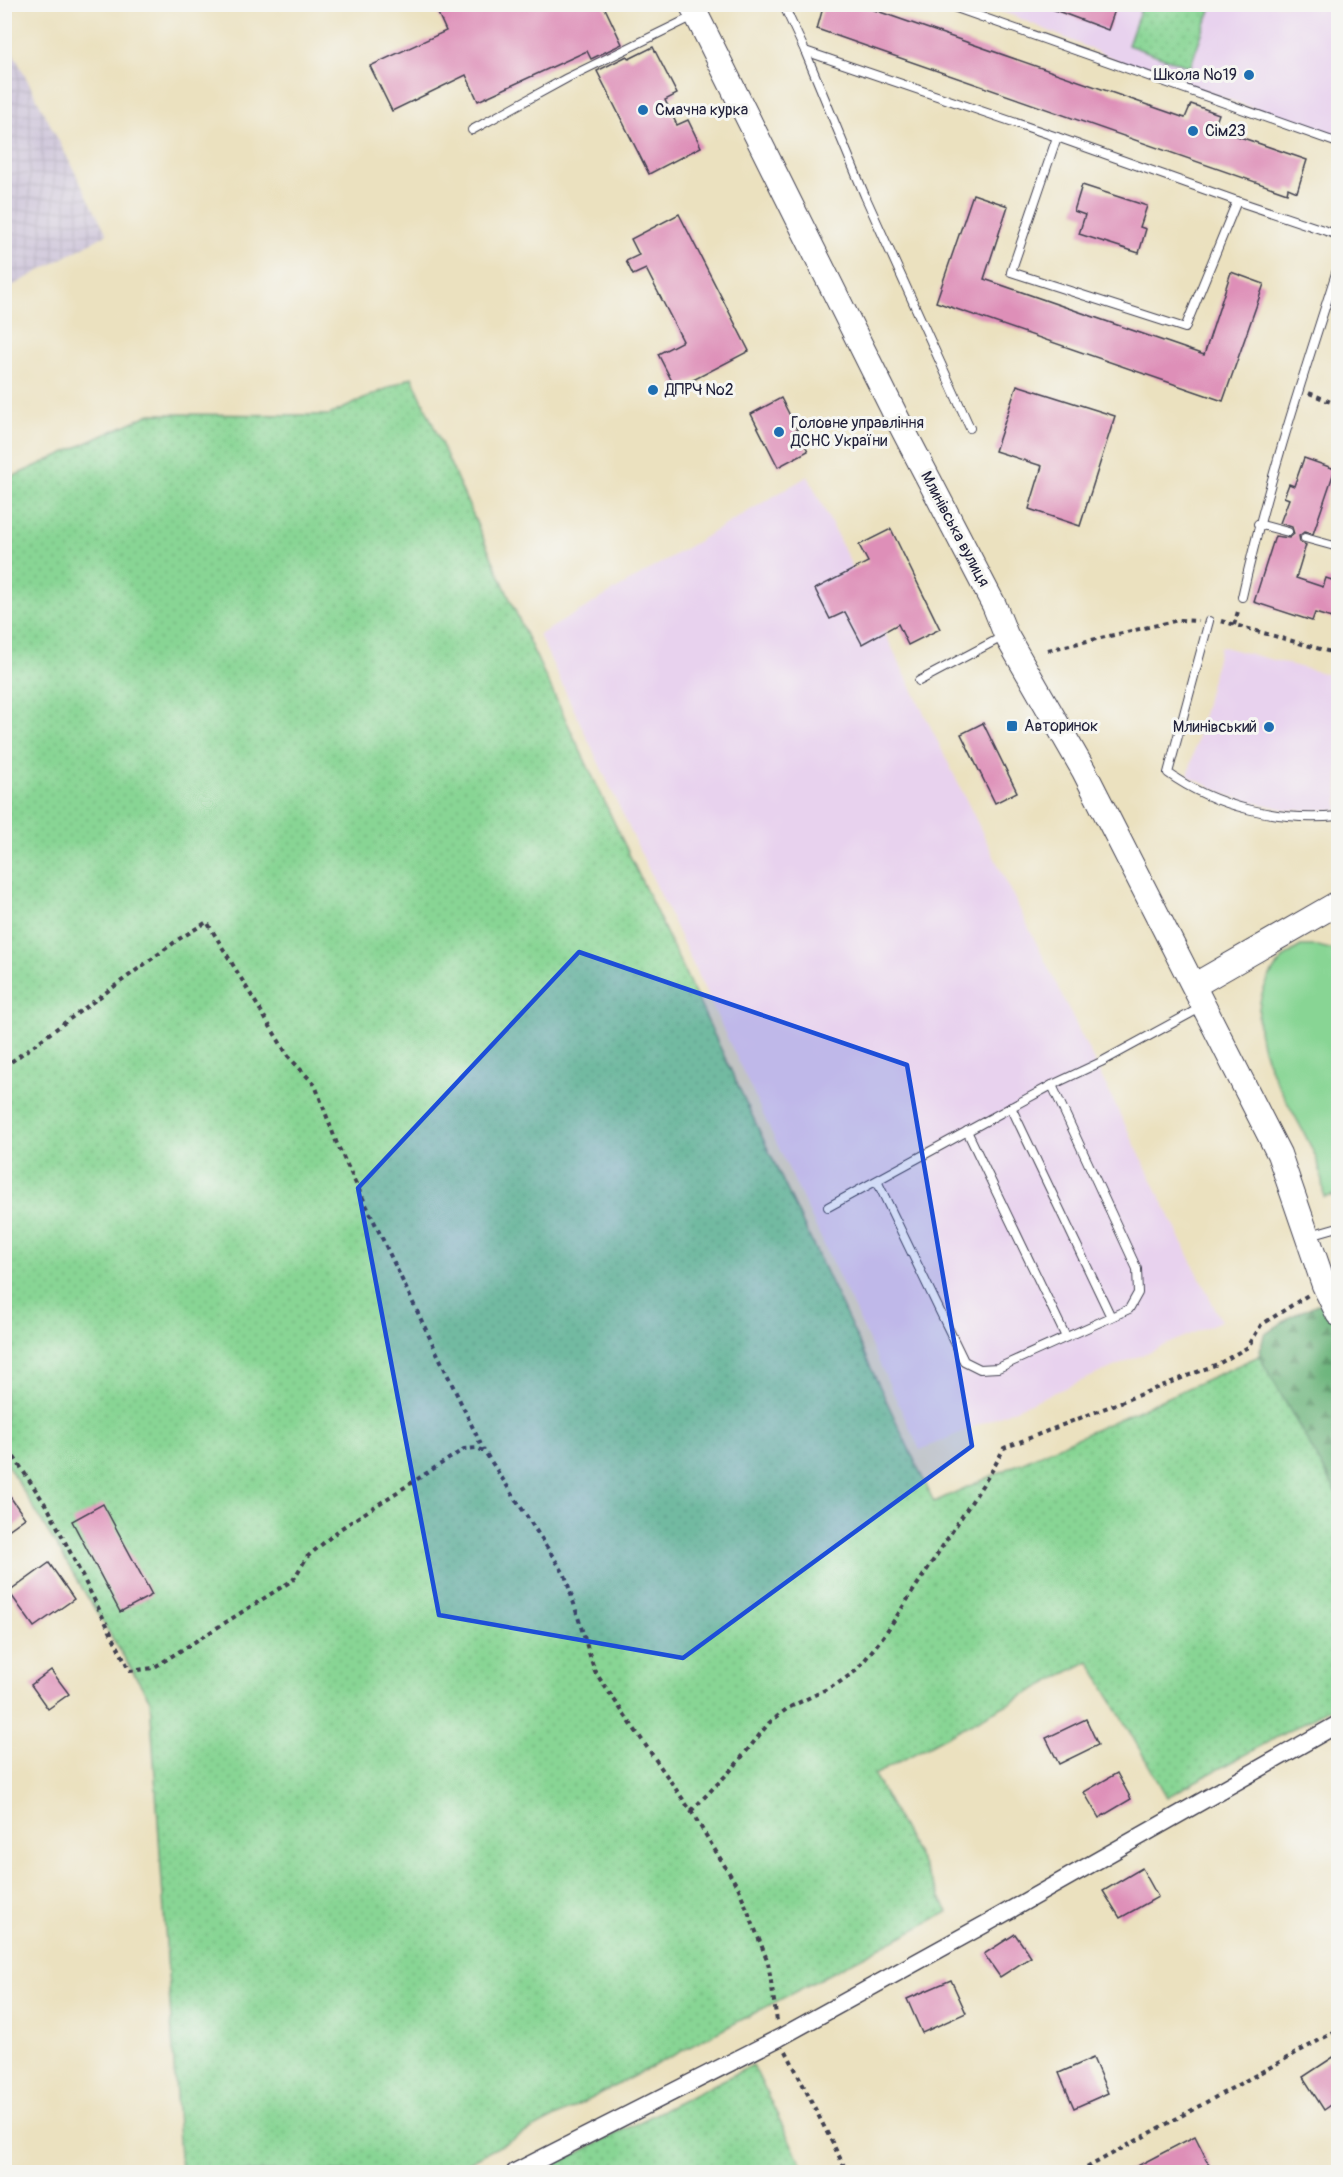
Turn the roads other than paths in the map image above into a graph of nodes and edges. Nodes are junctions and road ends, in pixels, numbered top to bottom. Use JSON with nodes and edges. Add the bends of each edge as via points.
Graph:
{"nodes":[{"id":1,"x":783,"y":4,"type":"edge"},
{"id":2,"x":945,"y":4,"type":"edge"},
{"id":3,"x":694,"y":10,"type":"edge"},
{"id":4,"x":805,"y":51,"type":"junction"},
{"id":5,"x":472,"y":130,"type":"dead end"},
{"id":6,"x":1057,"y":137,"type":"junction"},
{"id":7,"x":1338,"y":143,"type":"edge"},
{"id":8,"x":1237,"y":201,"type":"junction"},
{"id":9,"x":1338,"y":235,"type":"edge"},
{"id":10,"x":1338,"y":267,"type":"edge"},
{"id":11,"x":970,"y":428,"type":"dead end"},
{"id":12,"x":1258,"y":524,"type":"junction"},
{"id":13,"x":1287,"y":532,"type":"dead end"},
{"id":14,"x":1305,"y":538,"type":"dead end"},
{"id":15,"x":1338,"y":547,"type":"edge"},
{"id":16,"x":1242,"y":597,"type":"dead end"},
{"id":17,"x":1209,"y":621,"type":"road end"},
{"id":18,"x":1006,"y":635,"type":"junction"},
{"id":19,"x":919,"y":681,"type":"dead end"},
{"id":20,"x":1338,"y":816,"type":"edge"},
{"id":21,"x":1338,"y":903,"type":"edge"},
{"id":22,"x":1200,"y":996,"type":"junction"},
{"id":23,"x":1052,"y":1085,"type":"junction"},
{"id":24,"x":1011,"y":1107,"type":"junction"},
{"id":25,"x":967,"y":1131,"type":"junction"},
{"id":26,"x":877,"y":1180,"type":"junction"},
{"id":27,"x":828,"y":1207,"type":"dead end"},
{"id":28,"x":1338,"y":1227,"type":"edge"},
{"id":29,"x":1306,"y":1236,"type":"junction"},
{"id":30,"x":1338,"y":1314,"type":"edge"},
{"id":31,"x":1111,"y":1317,"type":"junction"},
{"id":32,"x":1066,"y":1337,"type":"junction"},
{"id":33,"x":1338,"y":1724,"type":"edge"},
{"id":34,"x":515,"y":2172,"type":"edge"}],
"edges":[{"from":1,"to":4,"type":"lane"},
{"from":2,"to":7,"type":"lane"},
{"from":3,"to":5,"type":"lane"},
{"from":3,"to":18,"type":"main road","name":"Млинівська вулиця"},
{"from":4,"to":6,"type":"lane"},
{"from":4,"to":11,"type":"lane","via":[[865,196]]},
{"from":6,"to":8,"type":"lane"},
{"from":6,"to":8,"type":"lane","via":[[1011,272],[1185,328]]},
{"from":8,"to":9,"type":"lane"},
{"from":10,"to":12,"type":"lane"},
{"from":12,"to":13,"type":"lane"},
{"from":12,"to":16,"type":"lane"},
{"from":14,"to":15,"type":"lane"},
{"from":17,"to":20,"type":"lane","via":[[1168,773],[1186,786],[1231,804],[1286,816]]},
{"from":18,"to":19,"type":"lane"},
{"from":18,"to":22,"type":"main road","name":"Млинівська вулиця","via":[[1084,771]]},
{"from":21,"to":22,"type":"main road"},
{"from":22,"to":23,"type":"lane","via":[[1101,1062]]},
{"from":22,"to":29,"type":"main road","name":"Млинівська вулиця","via":[[1279,1154]]},
{"from":23,"to":24,"type":"lane"},
{"from":23,"to":31,"type":"lane","via":[[1137,1269],[1138,1293],[1129,1309]]},
{"from":24,"to":25,"type":"lane"},
{"from":24,"to":31,"type":"lane"},
{"from":25,"to":26,"type":"lane"},
{"from":25,"to":32,"type":"lane"},
{"from":26,"to":27,"type":"lane"},
{"from":26,"to":32,"type":"lane","via":[[964,1361],[980,1369],[998,1368]]},
{"from":28,"to":29,"type":"lane"},
{"from":29,"to":30,"type":"main road","name":"Млинівська вулиця"},
{"from":31,"to":32,"type":"lane"},
{"from":33,"to":34,"type":"street","via":[[779,2037]]}]}
